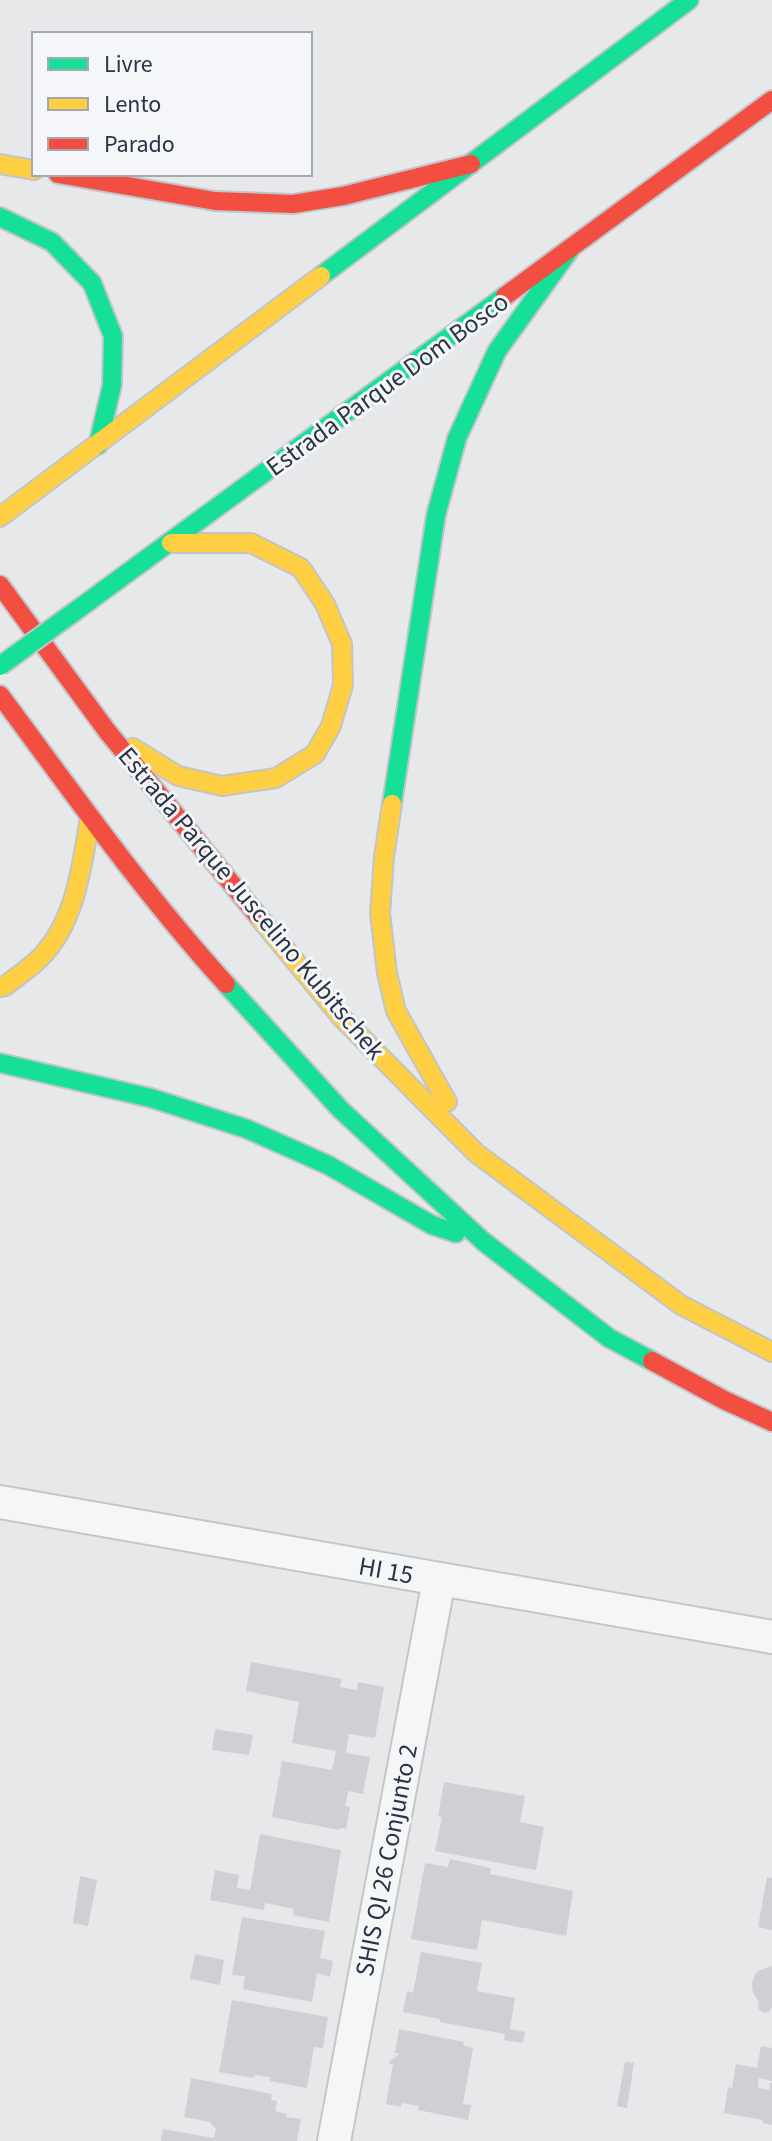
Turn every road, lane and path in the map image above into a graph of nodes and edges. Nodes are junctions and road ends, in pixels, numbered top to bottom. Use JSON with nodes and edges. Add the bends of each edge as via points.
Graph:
{"nodes":[{"id":1,"x":689,"y":0,"type":"edge"},
{"id":2,"x":772,"y":100,"type":"edge"},
{"id":3,"x":0,"y":164,"type":"edge"},
{"id":4,"x":471,"y":164,"type":"junction"},
{"id":5,"x":32,"y":170,"type":"edge"},
{"id":6,"x":70,"y":176,"type":"edge"},
{"id":7,"x":0,"y":217,"type":"edge"},
{"id":8,"x":571,"y":248,"type":"junction"},
{"id":9,"x":98,"y":445,"type":"junction"},
{"id":10,"x":0,"y":517,"type":"edge"},
{"id":11,"x":171,"y":543,"type":"junction"},
{"id":12,"x":0,"y":585,"type":"edge"},
{"id":13,"x":0,"y":666,"type":"edge"},
{"id":14,"x":0,"y":695,"type":"edge"},
{"id":15,"x":107,"y":731,"type":"junction"},
{"id":16,"x":90,"y":817,"type":"junction"},
{"id":17,"x":0,"y":987,"type":"edge"},
{"id":18,"x":0,"y":1063,"type":"edge"},
{"id":19,"x":476,"y":1153,"type":"junction"},
{"id":20,"x":484,"y":1242,"type":"junction"},
{"id":21,"x":772,"y":1352,"type":"edge"},
{"id":22,"x":772,"y":1422,"type":"edge"},
{"id":23,"x":0,"y":1502,"type":"edge"},
{"id":24,"x":439,"y":1580,"type":"junction"},
{"id":25,"x":772,"y":1637,"type":"edge"},
{"id":26,"x":334,"y":2141,"type":"edge"}],
"edges":[{"from":1,"to":4,"type":"main road"},
{"from":2,"to":8,"type":"main road","name":"Estrada Parque Dom Bosco"},
{"from":3,"to":5,"type":"main road"},
{"from":4,"to":6,"type":"main road","via":[[293,204],[215,201]]},
{"from":4,"to":9,"type":"main road"},
{"from":7,"to":9,"type":"main road","via":[[52,242],[92,283],[113,336],[112,385]]},
{"from":8,"to":11,"type":"main road","name":"Estrada Parque Dom Bosco"},
{"from":8,"to":19,"type":"main road","via":[[497,351],[457,438],[436,515],[384,857],[380,913],[396,1011]]},
{"from":9,"to":10,"type":"main road"},
{"from":11,"to":13,"type":"main road","name":"Estrada Parque Dom Bosco","bridge":true},
{"from":11,"to":15,"type":"main road","via":[[251,543],[301,568],[325,604],[342,644],[343,685],[331,726],[315,754],[276,778],[222,786],[178,776]]},
{"from":12,"to":15,"type":"main road","name":"Estrada Parque Juscelino Kubitschek"},
{"from":14,"to":16,"type":"main road"},
{"from":15,"to":19,"type":"main road","name":"Estrada Parque Juscelino Kubitschek","via":[[342,1018]]},
{"from":16,"to":17,"type":"main road","via":[[65,922],[42,956]]},
{"from":16,"to":20,"type":"main road","via":[[193,948],[341,1110]]},
{"from":18,"to":20,"type":"main road","via":[[151,1098],[247,1129],[328,1165],[432,1225]]},
{"from":19,"to":21,"type":"main road","name":"Estrada Parque Juscelino Kubitschek","via":[[681,1305]]},
{"from":20,"to":22,"type":"main road","via":[[609,1338]]},
{"from":23,"to":24,"type":"street","name":"HI 15"},
{"from":24,"to":25,"type":"street","name":"HI 15"},
{"from":24,"to":26,"type":"street","name":"SHIS QI 26 Conjunto 2"}]}
